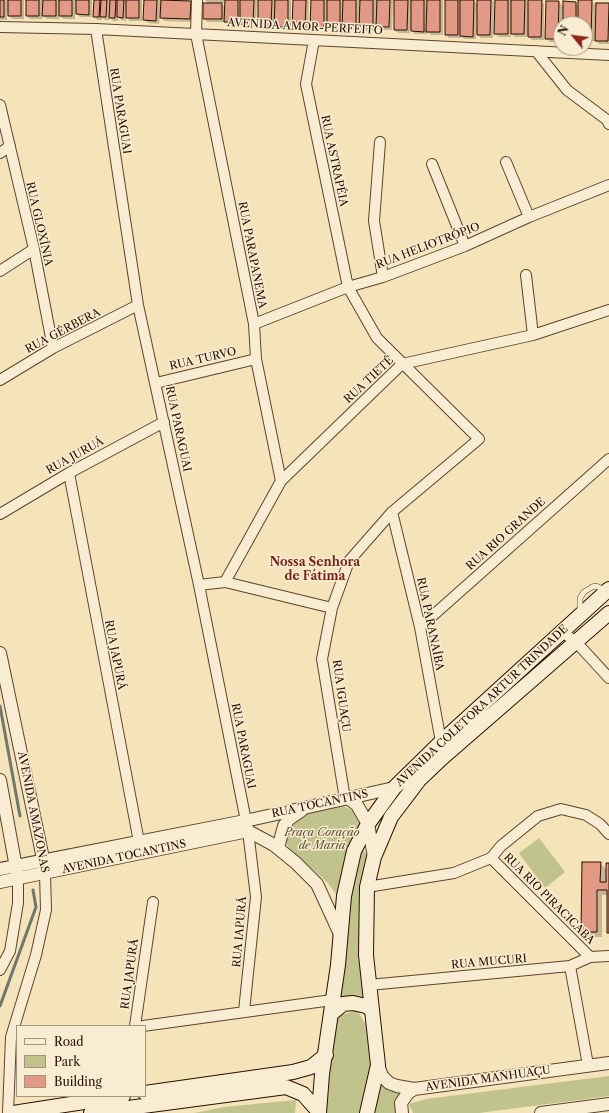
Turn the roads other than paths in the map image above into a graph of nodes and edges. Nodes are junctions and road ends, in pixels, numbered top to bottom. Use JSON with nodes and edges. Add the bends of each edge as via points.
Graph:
{"nodes":[{"id":1,"x":197,"y":0,"type":"edge"},
{"id":2,"x":0,"y":27,"type":"edge"},
{"id":3,"x":96,"y":29,"type":"junction"},
{"id":4,"x":196,"y":34,"type":"junction"},
{"id":5,"x":314,"y":40,"type":"junction"},
{"id":6,"x":536,"y":51,"type":"junction"},
{"id":7,"x":609,"y":55,"type":"edge"},
{"id":8,"x":0,"y":105,"type":"edge"},
{"id":9,"x":609,"y":124,"type":"edge"},
{"id":10,"x":380,"y":142,"type":"dead end"},
{"id":11,"x":10,"y":146,"type":"junction"},
{"id":12,"x":0,"y":153,"type":"edge"},
{"id":13,"x":506,"y":162,"type":"dead end"},
{"id":14,"x":432,"y":164,"type":"dead end"},
{"id":15,"x":609,"y":185,"type":"edge"},
{"id":16,"x":529,"y":217,"type":"junction"},
{"id":17,"x":465,"y":246,"type":"junction"},
{"id":18,"x":34,"y":249,"type":"junction"},
{"id":19,"x":0,"y":271,"type":"edge"},
{"id":20,"x":526,"y":275,"type":"dead end"},
{"id":21,"x":383,"y":277,"type":"junction"},
{"id":22,"x":348,"y":287,"type":"junction"},
{"id":23,"x":138,"y":305,"type":"junction"},
{"id":24,"x":609,"y":310,"type":"edge"},
{"id":25,"x":254,"y":324,"type":"junction"},
{"id":26,"x":533,"y":335,"type":"junction"},
{"id":27,"x":53,"y":348,"type":"junction"},
{"id":28,"x":256,"y":360,"type":"junction"},
{"id":29,"x":402,"y":364,"type":"junction"},
{"id":30,"x":0,"y":380,"type":"edge"},
{"id":31,"x":156,"y":383,"type":"junction"},
{"id":32,"x":164,"y":422,"type":"junction"},
{"id":33,"x":479,"y":439,"type":"joint"},
{"id":34,"x":609,"y":459,"type":"edge"},
{"id":35,"x":69,"y":473,"type":"junction"},
{"id":36,"x":281,"y":481,"type":"junction"},
{"id":37,"x":392,"y":512,"type":"junction"},
{"id":38,"x":0,"y":514,"type":"edge"},
{"id":39,"x":225,"y":582,"type":"junction"},
{"id":40,"x":199,"y":585,"type":"junction"},
{"id":41,"x":608,"y":590,"type":"edge"},
{"id":42,"x":332,"y":608,"type":"junction"},
{"id":43,"x":609,"y":613,"type":"edge"},
{"id":44,"x":420,"y":627,"type":"junction"},
{"id":45,"x":562,"y":631,"type":"junction"},
{"id":46,"x":576,"y":642,"type":"junction"},
{"id":47,"x":0,"y":653,"type":"edge"},
{"id":48,"x":609,"y":678,"type":"edge"},
{"id":49,"x":441,"y":742,"type":"junction"},
{"id":50,"x":0,"y":780,"type":"edge"},
{"id":51,"x":394,"y":788,"type":"junction"},
{"id":52,"x":347,"y":799,"type":"junction"},
{"id":53,"x":305,"y":808,"type":"junction"},
{"id":54,"x":368,"y":824,"type":"junction"},
{"id":55,"x":246,"y":826,"type":"junction"},
{"id":56,"x":609,"y":834,"type":"edge"},
{"id":57,"x":138,"y":842,"type":"junction"},
{"id":58,"x":278,"y":848,"type":"junction"},
{"id":59,"x":374,"y":857,"type":"junction"},
{"id":60,"x":491,"y":858,"type":"junction"},
{"id":61,"x":43,"y":861,"type":"junction"},
{"id":62,"x":16,"y":865,"type":"junction"},
{"id":63,"x":0,"y":869,"type":"edge"},
{"id":64,"x":46,"y":873,"type":"junction"},
{"id":65,"x":18,"y":879,"type":"junction"},
{"id":66,"x":0,"y":882,"type":"edge"},
{"id":67,"x":367,"y":886,"type":"junction"},
{"id":68,"x":153,"y":902,"type":"dead end"},
{"id":69,"x":340,"y":934,"type":"junction"},
{"id":70,"x":609,"y":956,"type":"edge"},
{"id":71,"x":590,"y":957,"type":"junction"},
{"id":72,"x":570,"y":966,"type":"junction"},
{"id":73,"x":0,"y":970,"type":"edge"},
{"id":74,"x":369,"y":985,"type":"junction"},
{"id":75,"x":332,"y":1007,"type":"junction"},
{"id":76,"x":372,"y":1010,"type":"junction"},
{"id":77,"x":244,"y":1011,"type":"junction"},
{"id":78,"x":17,"y":1025,"type":"edge"},
{"id":79,"x":135,"y":1025,"type":"edge"},
{"id":80,"x":146,"y":1026,"type":"edge"},
{"id":81,"x":14,"y":1037,"type":"edge"},
{"id":82,"x":326,"y":1055,"type":"junction"},
{"id":83,"x":609,"y":1063,"type":"edge"},
{"id":84,"x":378,"y":1065,"type":"junction"},
{"id":85,"x":588,"y":1066,"type":"junction"},
{"id":86,"x":414,"y":1089,"type":"junction"},
{"id":87,"x":146,"y":1093,"type":"edge"},
{"id":88,"x":117,"y":1097,"type":"edge"},
{"id":89,"x":609,"y":1104,"type":"edge"},
{"id":90,"x":571,"y":1111,"type":"edge"},
{"id":91,"x":319,"y":1112,"type":"edge"},
{"id":92,"x":8,"y":1113,"type":"edge"},
{"id":93,"x":13,"y":1113,"type":"edge"},
{"id":94,"x":91,"y":1113,"type":"edge"},
{"id":95,"x":367,"y":1113,"type":"edge"},
{"id":96,"x":402,"y":1113,"type":"edge"},
{"id":97,"x":541,"y":1113,"type":"edge"}],
"edges":[{"from":1,"to":4,"type":"street","name":"RUA PARAPANEMA"},
{"from":2,"to":3,"type":"street","name":"AVENIDA AMOR-PERFEITO"},
{"from":3,"to":4,"type":"street","name":"AVENIDA AMOR-PERFEITO"},
{"from":3,"to":23,"type":"street","name":"RUA PARAGUAI"},
{"from":4,"to":5,"type":"street","name":"AVENIDA AMOR-PERFEITO"},
{"from":4,"to":25,"type":"street","name":"RUA PARAPANEMA"},
{"from":5,"to":6,"type":"street","name":"AVENIDA AMOR-PERFEITO"},
{"from":5,"to":22,"type":"street","name":"RUA ASTRAPÉIA","via":[[306,84]]},
{"from":6,"to":7,"type":"street","name":"AVENIDA AMOR-PERFEITO"},
{"from":6,"to":9,"type":"street","via":[[567,90]]},
{"from":8,"to":11,"type":"street","name":"RUA GLOXÍNIA"},
{"from":10,"to":21,"type":"street","via":[[374,221]]},
{"from":11,"to":12,"type":"street"},
{"from":11,"to":18,"type":"street","name":"RUA GLOXÍNIA"},
{"from":13,"to":16,"type":"street"},
{"from":14,"to":17,"type":"street"},
{"from":15,"to":16,"type":"street","name":"RUA HELIOTRÓPIO"},
{"from":16,"to":17,"type":"street","name":"RUA HELIOTRÓPIO"},
{"from":17,"to":21,"type":"street","name":"RUA HELIOTRÓPIO"},
{"from":18,"to":19,"type":"street"},
{"from":18,"to":27,"type":"street","name":"RUA GLOXÍNIA"},
{"from":20,"to":26,"type":"street"},
{"from":21,"to":22,"type":"street","name":"RUA HELIOTRÓPIO"},
{"from":22,"to":25,"type":"street","name":"RUA HELIOTRÓPIO"},
{"from":22,"to":29,"type":"street","name":"RUA ASTRAPÉIA","via":[[377,338]]},
{"from":23,"to":27,"type":"street","name":"RUA GÉRBERA"},
{"from":23,"to":31,"type":"street","name":"RUA PARAGUAI"},
{"from":24,"to":26,"type":"street","name":"RUA TIETÊ"},
{"from":25,"to":28,"type":"street","name":"RUA PARAPANEMA"},
{"from":26,"to":29,"type":"street","name":"RUA TIETÊ"},
{"from":27,"to":30,"type":"street","name":"RUA GÉRBERA"},
{"from":28,"to":31,"type":"street","name":"RUA TURVO"},
{"from":28,"to":36,"type":"street","name":"RUA PARAPANEMA"},
{"from":29,"to":33,"type":"street","name":"RUA ASTRAPÉIA"},
{"from":29,"to":36,"type":"street","name":"RUA TIETÊ"},
{"from":31,"to":32,"type":"street","name":"RUA PARAGUAI"},
{"from":32,"to":35,"type":"street","name":"RUA JURUÁ"},
{"from":32,"to":40,"type":"street","name":"RUA PARAGUAI"},
{"from":33,"to":37,"type":"street","name":"RUA IGUAÇU"},
{"from":34,"to":44,"type":"street","name":"RUA RIO GRANDE"},
{"from":35,"to":38,"type":"street","name":"RUA JURUÁ"},
{"from":35,"to":57,"type":"street","name":"RUA JAPURÁ"},
{"from":36,"to":39,"type":"street","name":"RUA TIETÊ"},
{"from":37,"to":42,"type":"street","name":"RUA IGUAÇU","via":[[349,562]]},
{"from":37,"to":44,"type":"street","name":"RUA PARANAÍBA"},
{"from":39,"to":40,"type":"street"},
{"from":39,"to":42,"type":"street"},
{"from":40,"to":55,"type":"street","name":"RUA PARAGUAI"},
{"from":41,"to":45,"type":"main road","name":"AVENIDA COLETORA ARTUR TRINDADE"},
{"from":42,"to":52,"type":"street","name":"RUA IGUAÇU","via":[[322,659]]},
{"from":43,"to":46,"type":"main road","name":"AVENIDA COLETORA ARTUR TRINDADE"},
{"from":44,"to":49,"type":"street","name":"RUA PARANAÍBA"},
{"from":45,"to":46,"type":"street"},
{"from":45,"to":49,"type":"main road","name":"AVENIDA COLETORA ARTUR TRINDADE"},
{"from":46,"to":48,"type":"street"},
{"from":46,"to":59,"type":"main road","name":"AVENIDA COLETORA ARTUR TRINDADE","via":[[420,780],[391,817]]},
{"from":47,"to":61,"type":"street","name":"AVENIDA AMAZONAS"},
{"from":49,"to":51,"type":"main road","name":"AVENIDA COLETORA ARTUR TRINDADE"},
{"from":50,"to":62,"type":"street"},
{"from":51,"to":52,"type":"street","name":"RUA TOCANTINS"},
{"from":51,"to":54,"type":"main road","name":"AVENIDA COLETORA ARTUR TRINDADE"},
{"from":52,"to":53,"type":"street","name":"RUA TOCANTINS"},
{"from":52,"to":54,"type":"street","via":[[357,805]]},
{"from":53,"to":55,"type":"street","name":"RUA TOCANTINS"},
{"from":53,"to":58,"type":"street","via":[[289,819],[284,826]]},
{"from":54,"to":59,"type":"street"},
{"from":54,"to":69,"type":"main road","name":"AVENIDA COLETORA ARTUR TRINDADE","via":[[354,851],[344,896]]},
{"from":55,"to":57,"type":"street","name":"AVENIDA TOCANTINS"},
{"from":55,"to":58,"type":"street"},
{"from":55,"to":64,"type":"street","name":"AVENIDA TOCANTINS"},
{"from":55,"to":77,"type":"street","name":"RUA IAPURÁ","via":[[256,897]]},
{"from":56,"to":60,"type":"street","via":[[586,815],[561,809],[538,816],[501,846]]},
{"from":57,"to":61,"type":"street","name":"AVENIDA TOCANTINS"},
{"from":58,"to":69,"type":"street","via":[[317,884]]},
{"from":59,"to":67,"type":"main road","name":"AVENIDA COLETORA ARTUR TRINDADE"},
{"from":60,"to":67,"type":"street","via":[[454,873]]},
{"from":60,"to":71,"type":"street","name":"RUA RIO PIRACICABA"},
{"from":61,"to":62,"type":"street","name":"AVENIDA TOCANTINS"},
{"from":61,"to":64,"type":"street","name":"AVENIDA AMAZONAS"},
{"from":62,"to":63,"type":"street","name":"AVENIDA TOCANTINS"},
{"from":62,"to":65,"type":"street"},
{"from":64,"to":65,"type":"street","name":"AVENIDA TOCANTINS"},
{"from":64,"to":78,"type":"street","name":"AVENIDA AMAZONAS","via":[[46,910]]},
{"from":65,"to":66,"type":"street","name":"AVENIDA TOCANTINS"},
{"from":65,"to":73,"type":"street","via":[[18,903],[10,951]]},
{"from":67,"to":74,"type":"main road","name":"AVENIDA COLETORA ARTUR TRINDADE","via":[[366,956]]},
{"from":68,"to":79,"type":"street","name":"RUA JAPURÁ"},
{"from":69,"to":75,"type":"main road","name":"AVENIDA COLETORA ARTUR TRINDADE"},
{"from":70,"to":71,"type":"street","name":"RUA MUCURI"},
{"from":71,"to":72,"type":"street","name":"RUA MUCURI"},
{"from":72,"to":74,"type":"street","name":"RUA MUCURI"},
{"from":72,"to":85,"type":"street"},
{"from":74,"to":76,"type":"main road","name":"AVENIDA COLETORA ARTUR TRINDADE"},
{"from":75,"to":76,"type":"main road","via":[[353,1003]]},
{"from":75,"to":77,"type":"street"},
{"from":75,"to":82,"type":"main road","name":"AVENIDA COLETORA ARTUR TRINDADE"},
{"from":76,"to":84,"type":"main road","name":"AVENIDA COLETORA ARTUR TRINDADE"},
{"from":77,"to":80,"type":"street"},
{"from":81,"to":92,"type":"street","name":"AVENIDA AMAZONAS"},
{"from":82,"to":87,"type":"main road","via":[[311,1067],[293,1072]]},
{"from":82,"to":91,"type":"main road","name":"AVENIDA COLETORA ARTUR TRINDADE"},
{"from":83,"to":85,"type":"street","name":"AVENIDA MANHUAÇU"},
{"from":84,"to":86,"type":"street","name":"AVENIDA MANHUAÇU","via":[[382,1076],[389,1083]]},
{"from":84,"to":95,"type":"main road","name":"AVENIDA COLETORA ARTUR TRINDADE"},
{"from":85,"to":86,"type":"street","name":"AVENIDA MANHUAÇU"},
{"from":86,"to":96,"type":"street","via":[[401,1104]]},
{"from":88,"to":93,"type":"main road"},
{"from":89,"to":90,"type":"street"},
{"from":90,"to":97,"type":"street"},
{"from":91,"to":94,"type":"main road","via":[[303,1094],[286,1087]]}]}
